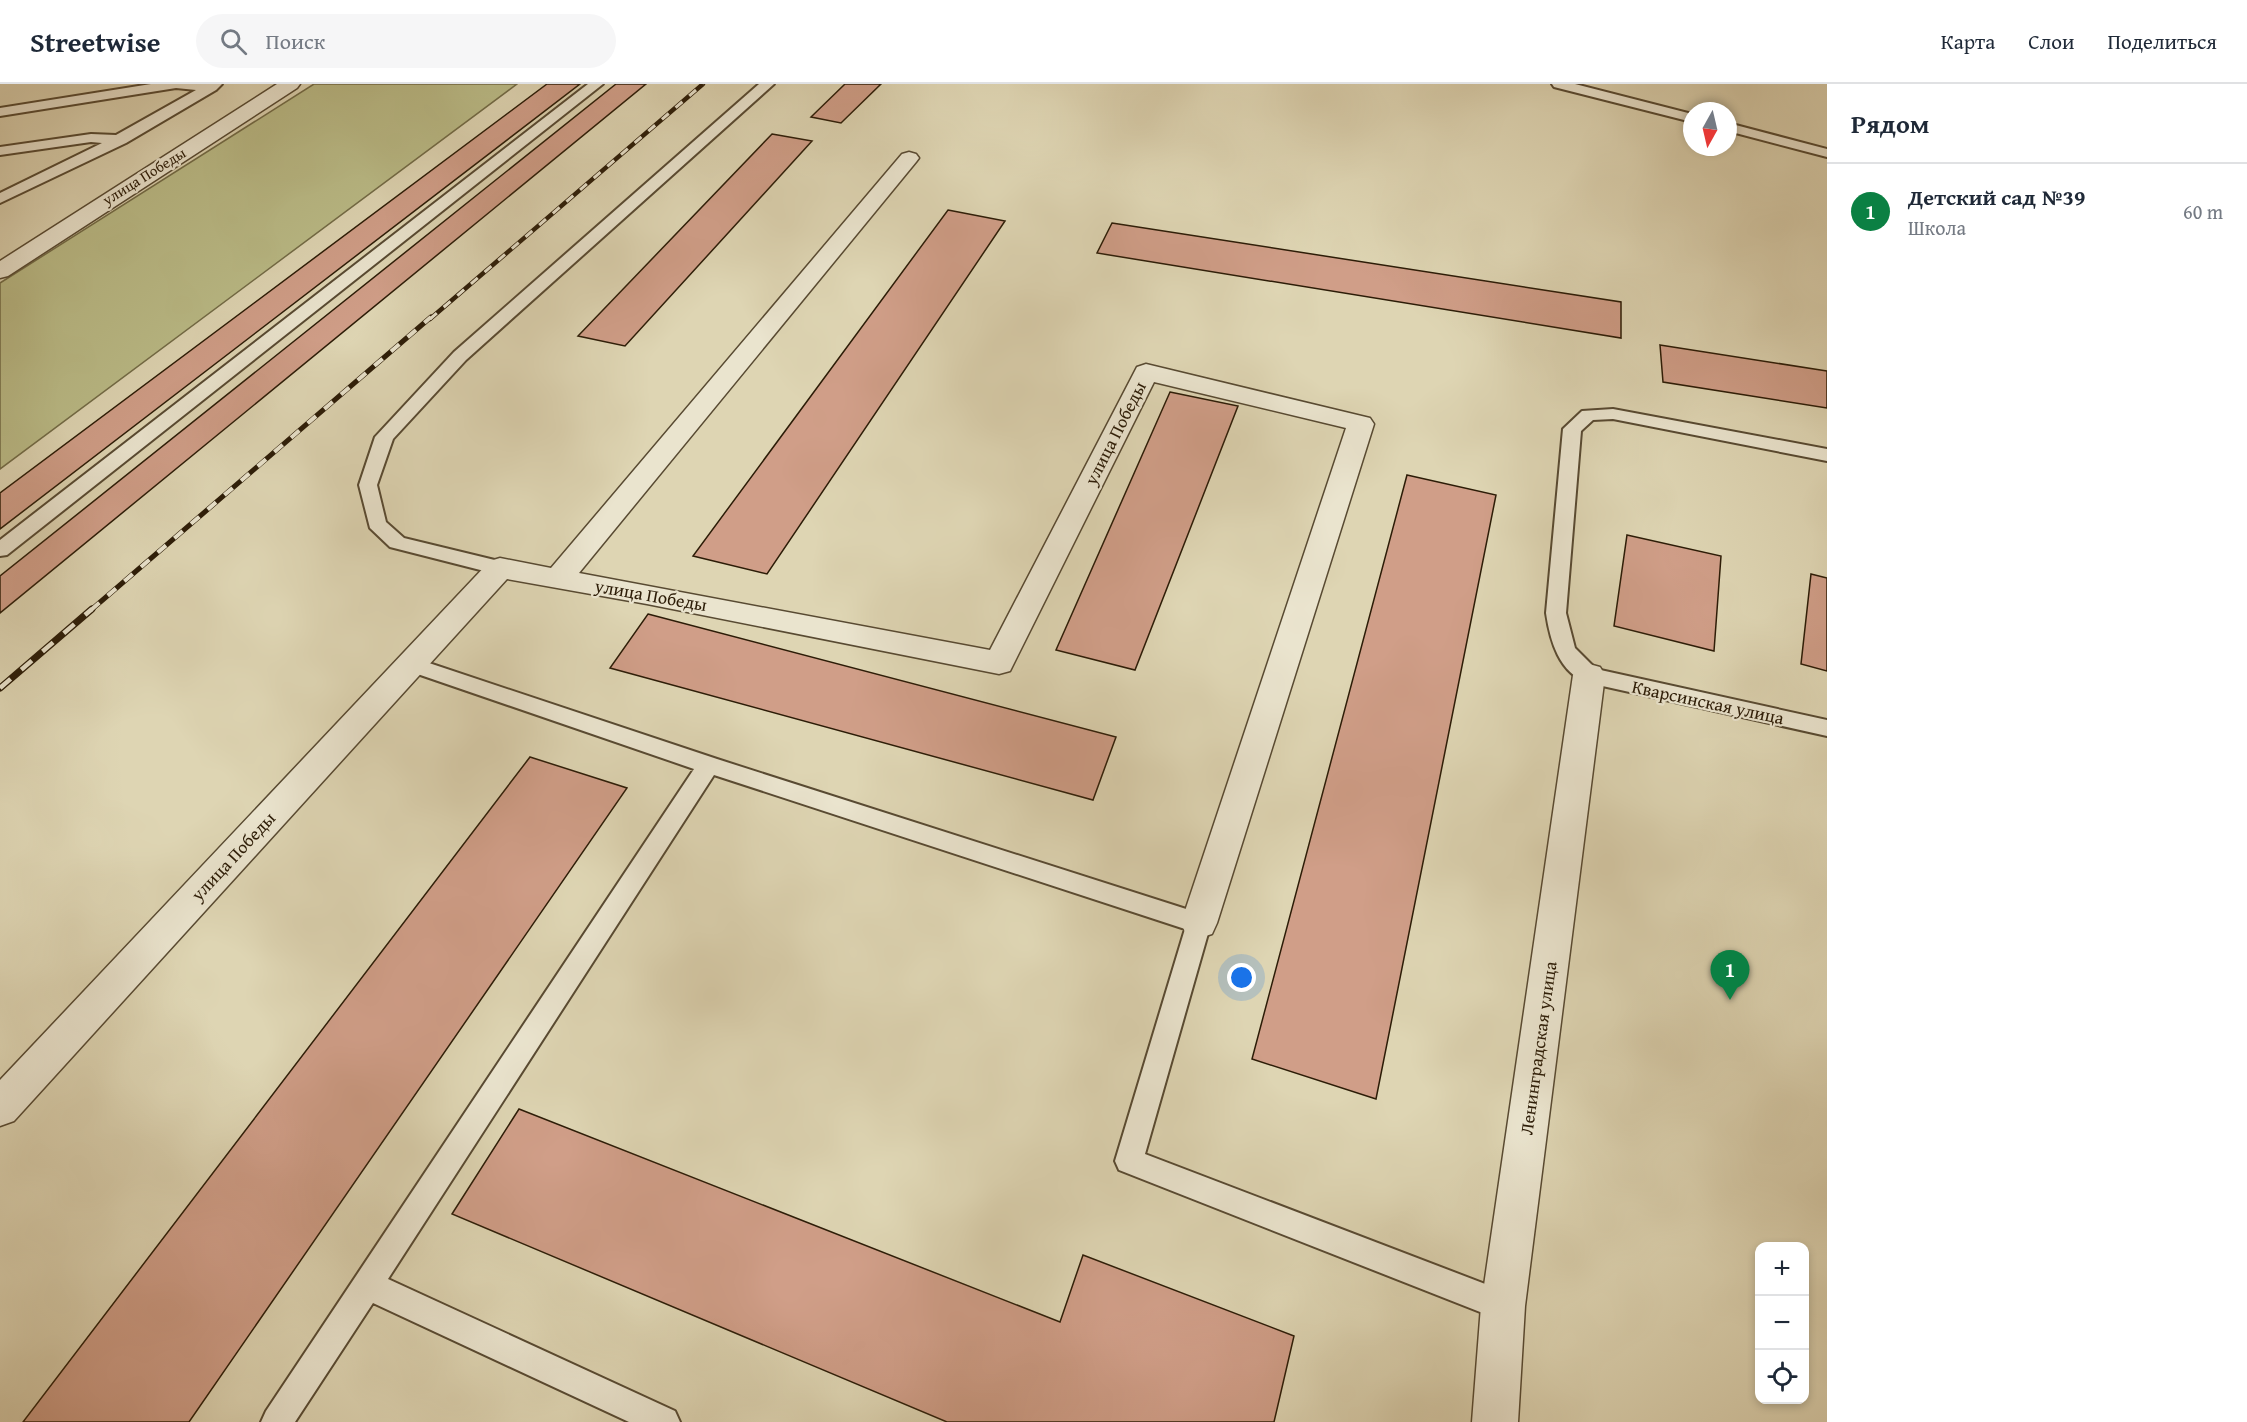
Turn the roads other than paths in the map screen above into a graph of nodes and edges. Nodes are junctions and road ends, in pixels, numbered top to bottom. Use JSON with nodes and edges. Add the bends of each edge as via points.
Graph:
{"nodes":[{"id":1,"x":290,"y":84,"type":"edge"},
{"id":2,"x":596,"y":84,"type":"edge"},
{"id":3,"x":767,"y":84,"type":"edge"},
{"id":4,"x":1559,"y":84,"type":"edge"},
{"id":5,"x":213,"y":85,"type":"edge"},
{"id":6,"x":0,"y":111,"type":"edge"},
{"id":7,"x":1683,"y":116,"type":"edge"},
{"id":8,"x":1737,"y":129,"type":"edge"},
{"id":9,"x":122,"y":140,"type":"junction"},
{"id":10,"x":0,"y":151,"type":"edge"},
{"id":11,"x":1827,"y":153,"type":"edge"},
{"id":12,"x":909,"y":158,"type":"dead end"},
{"id":13,"x":0,"y":199,"type":"edge"},
{"id":14,"x":0,"y":271,"type":"edge"},
{"id":15,"x":1827,"y":455,"type":"edge"},
{"id":16,"x":0,"y":550,"type":"edge"},
{"id":17,"x":500,"y":568,"type":"junction"},
{"id":18,"x":558,"y":579,"type":"junction"},
{"id":19,"x":411,"y":664,"type":"junction"},
{"id":20,"x":1589,"y":675,"type":"junction"},
{"id":21,"x":1827,"y":728,"type":"edge"},
{"id":22,"x":709,"y":765,"type":"junction"},
{"id":23,"x":1199,"y":923,"type":"junction"},
{"id":24,"x":0,"y":1108,"type":"edge"},
{"id":25,"x":367,"y":1285,"type":"junction"},
{"id":26,"x":1503,"y":1306,"type":"junction"},
{"id":27,"x":277,"y":1422,"type":"edge"},
{"id":28,"x":664,"y":1422,"type":"edge"},
{"id":29,"x":1495,"y":1422,"type":"edge"}],
"edges":[{"from":1,"to":14,"type":"street","name":"улица Победы"},
{"from":2,"to":16,"type":"lane"},
{"from":3,"to":17,"type":"lane","via":[[460,356],[384,437],[368,485],[377,524],[397,543]]},
{"from":4,"to":7,"type":"lane"},
{"from":5,"to":6,"type":"lane","via":[[176,84]]},
{"from":5,"to":9,"type":"lane"},
{"from":8,"to":11,"type":"lane"},
{"from":9,"to":10,"type":"lane","via":[[91,138]]},
{"from":9,"to":13,"type":"lane"},
{"from":12,"to":18,"type":"street"},
{"from":15,"to":20,"type":"lane","via":[[1613,414],[1588,415],[1572,429],[1556,613],[1560,644],[1571,662]]},
{"from":17,"to":18,"type":"street","name":"улица Победы"},
{"from":17,"to":19,"type":"street","name":"улица Победы"},
{"from":18,"to":23,"type":"street","name":"улица Победы","via":[[999,663],[1146,372],[1361,424]]},
{"from":19,"to":22,"type":"lane"},
{"from":19,"to":24,"type":"street","name":"улица Победы"},
{"from":20,"to":21,"type":"lane","name":"Кварсинская улица"},
{"from":20,"to":26,"type":"street","name":"Ленинградская улица"},
{"from":22,"to":23,"type":"lane"},
{"from":22,"to":25,"type":"lane"},
{"from":23,"to":26,"type":"lane","via":[[1129,1161]]},
{"from":25,"to":27,"type":"lane"},
{"from":25,"to":28,"type":"lane"},
{"from":26,"to":29,"type":"street","name":"Ленинградская улица"}]}
